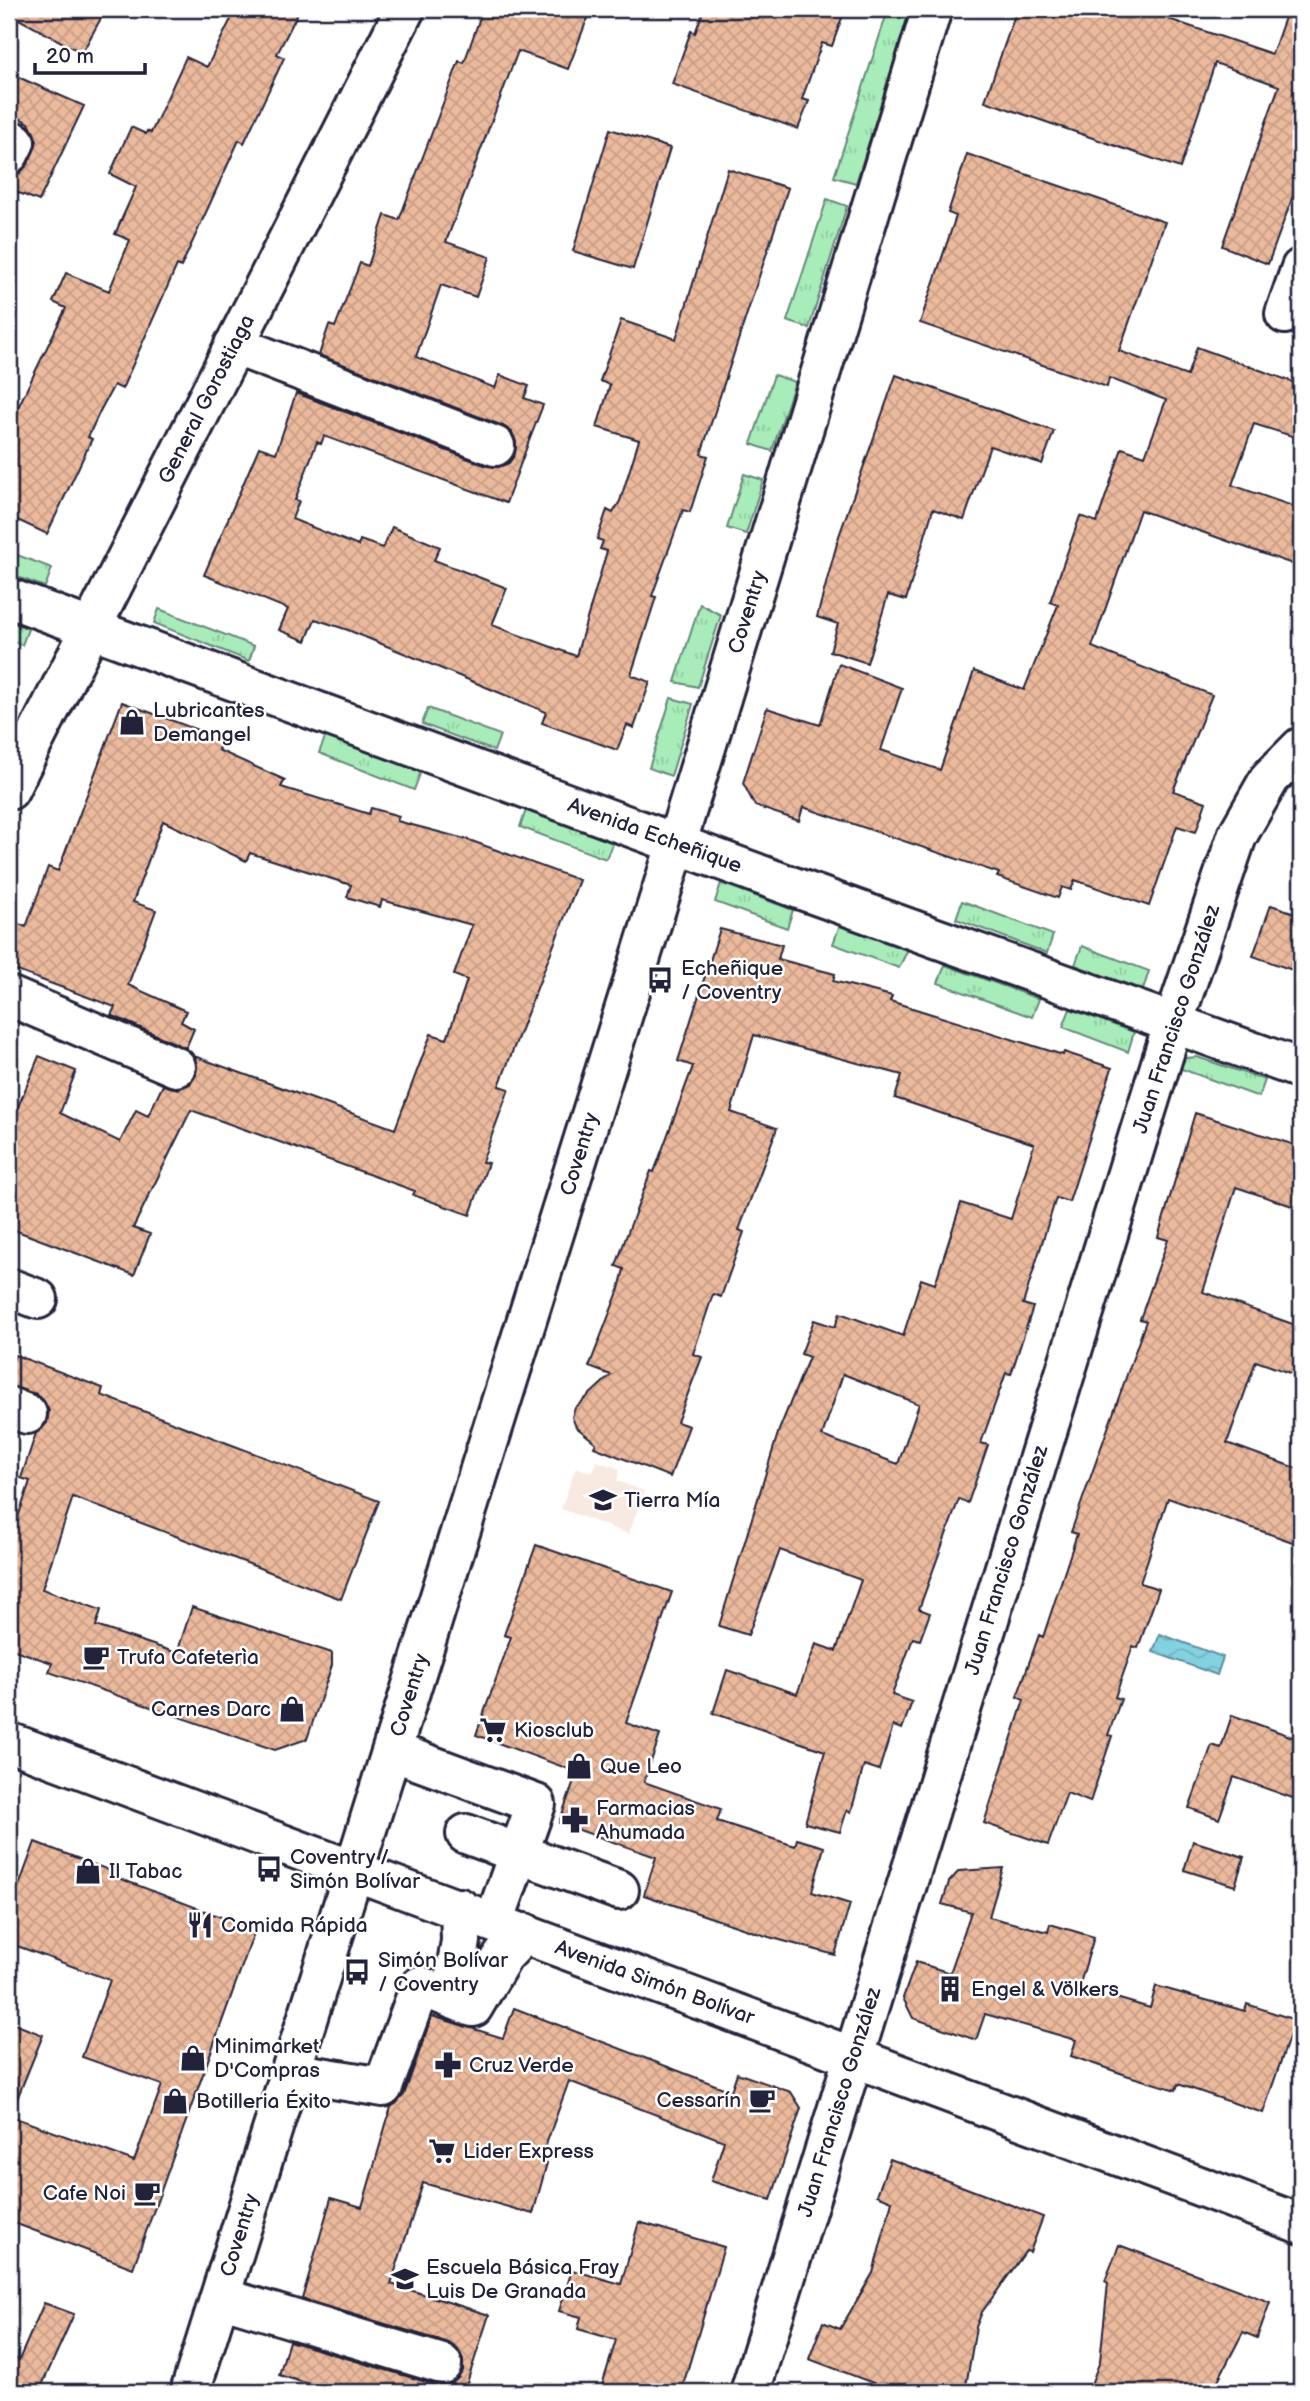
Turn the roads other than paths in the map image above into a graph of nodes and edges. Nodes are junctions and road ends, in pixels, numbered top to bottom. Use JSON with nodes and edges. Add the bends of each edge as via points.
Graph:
{"nodes":[{"id":1,"x":405,"y":9,"type":"edge"},
{"id":2,"x":932,"y":9,"type":"edge"},
{"id":3,"x":1301,"y":268,"type":"edge"},
{"id":4,"x":1285,"y":314,"type":"dead end"},
{"id":5,"x":234,"y":345,"type":"junction"},
{"id":6,"x":495,"y":446,"type":"dead end"},
{"id":7,"x":9,"y":598,"type":"edge"},
{"id":8,"x":90,"y":628,"type":"junction"},
{"id":9,"x":1301,"y":747,"type":"edge"},
{"id":10,"x":9,"y":790,"type":"edge"},
{"id":11,"x":677,"y":842,"type":"junction"},
{"id":12,"x":9,"y":996,"type":"edge"},
{"id":13,"x":1174,"y":1021,"type":"junction"},
{"id":14,"x":176,"y":1068,"type":"dead end"},
{"id":15,"x":1301,"y":1069,"type":"edge"},
{"id":16,"x":9,"y":1742,"type":"edge"},
{"id":17,"x":392,"y":1751,"type":"junction"},
{"id":18,"x":466,"y":1834,"type":"dead end"},
{"id":19,"x":518,"y":1854,"type":"junction"},
{"id":20,"x":355,"y":1869,"type":"junction"},
{"id":21,"x":619,"y":1890,"type":"dead end"},
{"id":22,"x":460,"y":1908,"type":"junction"},
{"id":23,"x":510,"y":1927,"type":"junction"},
{"id":24,"x":462,"y":2003,"type":"junction"},
{"id":25,"x":853,"y":2056,"type":"junction"},
{"id":26,"x":290,"y":2072,"type":"junction"},
{"id":27,"x":1301,"y":2224,"type":"edge"},
{"id":28,"x":220,"y":2297,"type":"junction"},
{"id":29,"x":442,"y":2364,"type":"dead end"},
{"id":30,"x":190,"y":2392,"type":"edge"},
{"id":31,"x":750,"y":2392,"type":"edge"}],
"edges":[{"from":1,"to":5,"type":"street","name":"General Gorostiaga"},
{"from":2,"to":11,"type":"street","name":"Coventry"},
{"from":3,"to":4,"type":"street"},
{"from":5,"to":6,"type":"street"},
{"from":5,"to":8,"type":"street","name":"General Gorostiaga"},
{"from":7,"to":8,"type":"street","name":"Avenida Echeñique"},
{"from":8,"to":10,"type":"street","name":"General Gorostiaga"},
{"from":8,"to":11,"type":"street","name":"Avenida Echeñique"},
{"from":9,"to":13,"type":"street","name":"Juan Francisco González","via":[[1270,778],[1237,836]]},
{"from":11,"to":13,"type":"street","name":"Avenida Echeñique"},
{"from":11,"to":17,"type":"street","name":"Coventry"},
{"from":12,"to":14,"type":"street"},
{"from":13,"to":15,"type":"street","name":"Avenida Echeñique"},
{"from":13,"to":25,"type":"street","name":"Juan Francisco González"},
{"from":16,"to":20,"type":"street","name":"Avenida Simón Bolívar"},
{"from":17,"to":19,"type":"street","via":[[536,1804]]},
{"from":17,"to":20,"type":"street","name":"Coventry"},
{"from":18,"to":19,"type":"street"},
{"from":19,"to":21,"type":"street"},
{"from":19,"to":23,"type":"street"},
{"from":20,"to":22,"type":"street","name":"Avenida Simón Bolívar"},
{"from":20,"to":26,"type":"street","name":"Coventry"},
{"from":22,"to":23,"type":"street","name":"Avenida Simón Bolívar"},
{"from":22,"to":24,"type":"street"},
{"from":23,"to":24,"type":"street","via":[[503,1956]]},
{"from":23,"to":25,"type":"street","name":"Avenida Simón Bolívar"},
{"from":24,"to":26,"type":"street","via":[[420,1986],[383,2087]]},
{"from":25,"to":27,"type":"street","name":"Avenida Simón Bolívar"},
{"from":25,"to":31,"type":"street","name":"Juan Francisco González"},
{"from":26,"to":28,"type":"street","name":"Coventry"},
{"from":28,"to":29,"type":"street","name":"Coventry"},
{"from":28,"to":30,"type":"street","name":"Coventry"}]}
